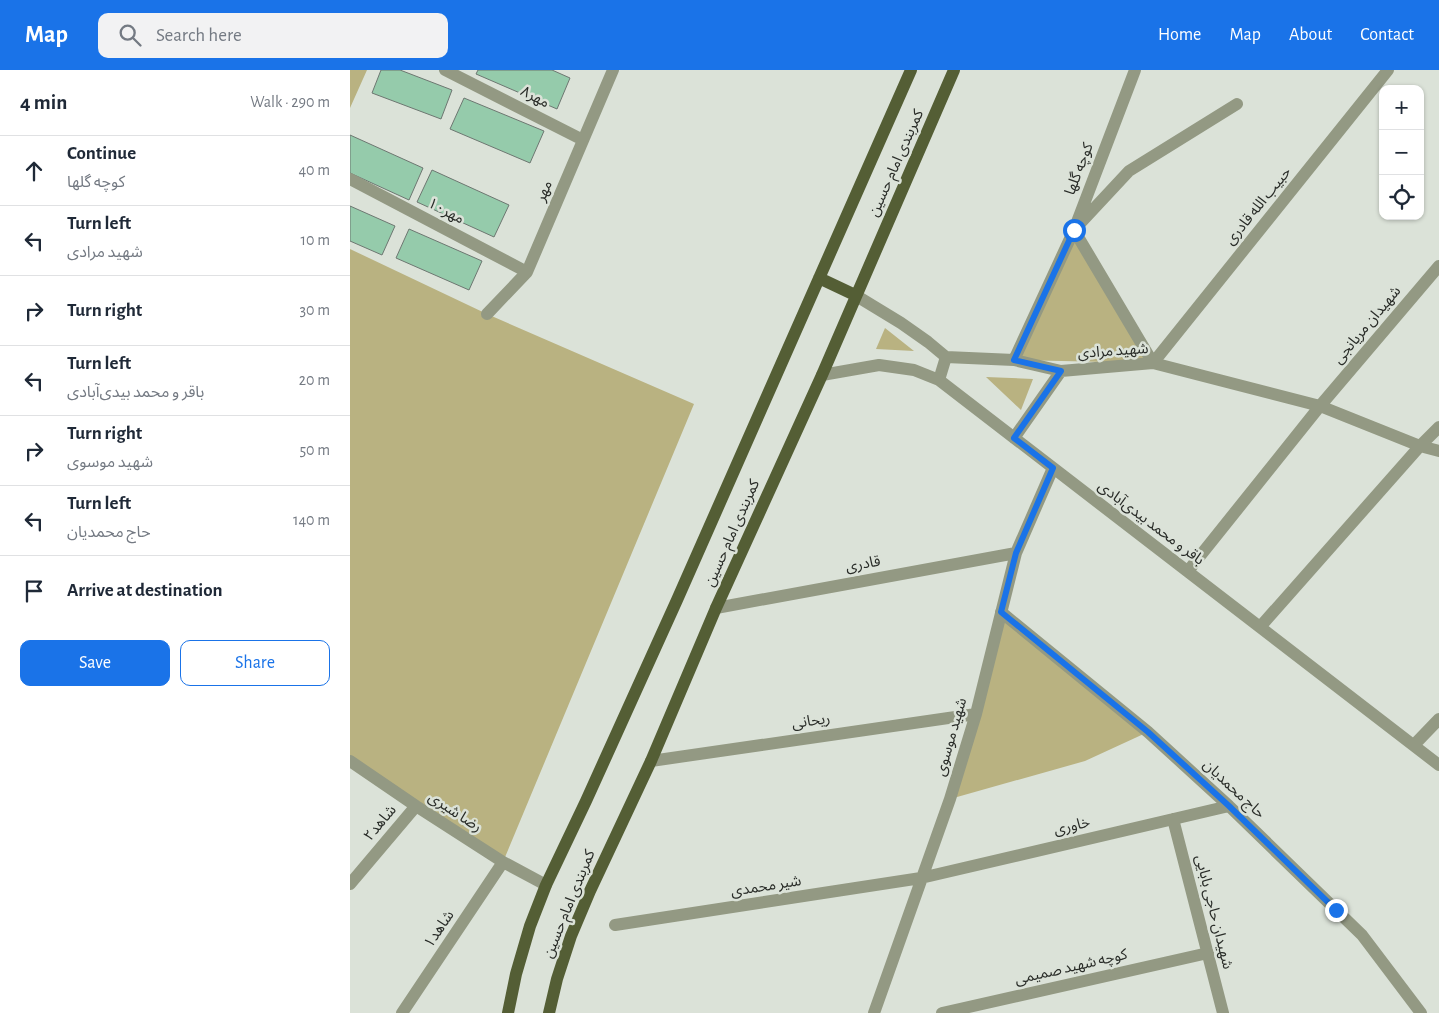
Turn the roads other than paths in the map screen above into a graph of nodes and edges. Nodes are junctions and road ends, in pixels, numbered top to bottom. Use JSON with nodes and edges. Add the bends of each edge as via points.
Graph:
{"nodes":[{"id":1,"x":445,"y":70,"type":"edge"},
{"id":2,"x":613,"y":70,"type":"edge"},
{"id":3,"x":911,"y":70,"type":"edge"},
{"id":4,"x":954,"y":70,"type":"edge"},
{"id":5,"x":1135,"y":70,"type":"edge"},
{"id":6,"x":1388,"y":70,"type":"edge"},
{"id":7,"x":1238,"y":104,"type":"dead end"},
{"id":8,"x":583,"y":140,"type":"junction"},
{"id":9,"x":350,"y":179,"type":"edge"},
{"id":10,"x":1074,"y":230,"type":"junction"},
{"id":11,"x":1439,"y":266,"type":"edge"},
{"id":12,"x":527,"y":272,"type":"junction"},
{"id":13,"x":819,"y":278,"type":"junction"},
{"id":14,"x":855,"y":296,"type":"junction"},
{"id":15,"x":487,"y":314,"type":"dead end"},
{"id":16,"x":946,"y":357,"type":"junction"},
{"id":17,"x":1014,"y":360,"type":"junction"},
{"id":18,"x":1153,"y":363,"type":"junction"},
{"id":19,"x":1061,"y":371,"type":"junction"},
{"id":20,"x":822,"y":375,"type":"junction"},
{"id":21,"x":939,"y":380,"type":"junction"},
{"id":22,"x":1320,"y":406,"type":"junction"},
{"id":23,"x":1439,"y":427,"type":"edge"},
{"id":24,"x":1014,"y":438,"type":"junction"},
{"id":25,"x":1420,"y":446,"type":"junction"},
{"id":26,"x":1439,"y":451,"type":"edge"},
{"id":27,"x":1053,"y":468,"type":"junction"},
{"id":28,"x":1016,"y":553,"type":"junction"},
{"id":29,"x":1188,"y":571,"type":"junction"},
{"id":30,"x":716,"y":608,"type":"junction"},
{"id":31,"x":1001,"y":612,"type":"junction"},
{"id":32,"x":1260,"y":626,"type":"junction"},
{"id":33,"x":976,"y":714,"type":"junction"},
{"id":34,"x":1439,"y":719,"type":"edge"},
{"id":35,"x":1414,"y":745,"type":"junction"},
{"id":36,"x":350,"y":761,"type":"edge"},
{"id":37,"x":651,"y":761,"type":"junction"},
{"id":38,"x":1439,"y":764,"type":"edge"},
{"id":39,"x":416,"y":806,"type":"junction"},
{"id":40,"x":1229,"y":806,"type":"junction"},
{"id":41,"x":1173,"y":819,"type":"junction"},
{"id":42,"x":503,"y":862,"type":"junction"},
{"id":43,"x":922,"y":878,"type":"junction"},
{"id":44,"x":350,"y":884,"type":"edge"},
{"id":45,"x":546,"y":885,"type":"junction"},
{"id":46,"x":615,"y":925,"type":"dead end"},
{"id":47,"x":1208,"y":953,"type":"junction"},
{"id":48,"x":402,"y":1013,"type":"edge"},
{"id":49,"x":508,"y":1013,"type":"edge"},
{"id":50,"x":549,"y":1013,"type":"edge"},
{"id":51,"x":874,"y":1013,"type":"edge"},
{"id":52,"x":942,"y":1013,"type":"edge"},
{"id":53,"x":1222,"y":1013,"type":"edge"},
{"id":54,"x":1421,"y":1013,"type":"edge"}],
"edges":[{"from":1,"to":8,"type":"street","name":"مهر۸"},
{"from":2,"to":8,"type":"street","name":"مهر"},
{"from":3,"to":13,"type":"main road","name":"کمربندی امام حسین"},
{"from":4,"to":14,"type":"main road","name":"کمربندی امام حسین"},
{"from":5,"to":10,"type":"street","name":"کوچه گلها"},
{"from":6,"to":18,"type":"street","name":"حبیب الله قادری"},
{"from":7,"to":10,"type":"street","via":[[1129,171]]},
{"from":8,"to":12,"type":"street","name":"مهر"},
{"from":9,"to":12,"type":"street","name":"مهر۱۰"},
{"from":10,"to":17,"type":"street","name":"کوچه گلها"},
{"from":10,"to":18,"type":"street"},
{"from":11,"to":22,"type":"street","name":"شهیدان مریانجی"},
{"from":12,"to":15,"type":"street","name":"مهر"},
{"from":13,"to":14,"type":"main road"},
{"from":13,"to":45,"type":"main road","name":"کمربندی امام حسین","via":[[673,609]]},
{"from":14,"to":16,"type":"street","via":[[901,323]]},
{"from":14,"to":20,"type":"main road","name":"کمربندی امام حسین"},
{"from":16,"to":17,"type":"street","name":"شهید مرادی"},
{"from":16,"to":21,"type":"street"},
{"from":17,"to":19,"type":"street","name":"شهید مرادی"},
{"from":18,"to":19,"type":"street","name":"شهید مرادی"},
{"from":18,"to":22,"type":"street","name":"شهید مرادی"},
{"from":19,"to":24,"type":"street"},
{"from":20,"to":21,"type":"street","name":"باقر و محمد بیدی‌آبادی","via":[[879,365],[914,370]]},
{"from":20,"to":30,"type":"main road","name":"کمربندی امام حسین"},
{"from":21,"to":24,"type":"street","name":"باقر و محمد بیدی‌آبادی"},
{"from":22,"to":25,"type":"street","name":"شهید مرادی"},
{"from":22,"to":29,"type":"street","name":"شهیدان مریانجی"},
{"from":23,"to":25,"type":"street"},
{"from":24,"to":27,"type":"street","name":"باقر و محمد بیدی‌آبادی"},
{"from":25,"to":26,"type":"street","name":"شهید مرادی"},
{"from":25,"to":32,"type":"street"},
{"from":27,"to":28,"type":"street","name":"شهید موسوی"},
{"from":27,"to":29,"type":"street","name":"باقر و محمد بیدی‌آبادی"},
{"from":28,"to":30,"type":"street","name":"قادری"},
{"from":28,"to":31,"type":"street","name":"شهید موسوی"},
{"from":29,"to":32,"type":"street","name":"باقر و محمد بیدی‌آبادی"},
{"from":30,"to":37,"type":"main road","name":"کمربندی امام حسین"},
{"from":31,"to":33,"type":"street","name":"شهید موسوی"},
{"from":31,"to":40,"type":"street","name":"حاج محمدیان","via":[[1148,732]]},
{"from":32,"to":35,"type":"street","name":"باقر و محمد بیدی‌آبادی"},
{"from":33,"to":37,"type":"street","name":"ریحانی"},
{"from":33,"to":43,"type":"street","name":"شهید موسوی"},
{"from":34,"to":35,"type":"street"},
{"from":35,"to":38,"type":"street","name":"باقر و محمد بیدی‌آبادی"},
{"from":36,"to":39,"type":"street","name":"رضا شیری"},
{"from":37,"to":50,"type":"main road","name":"کمربندی امام حسین","via":[[571,936]]},
{"from":39,"to":42,"type":"street","name":"رضا شیری"},
{"from":39,"to":44,"type":"street","name":"شاهد۲"},
{"from":40,"to":41,"type":"street","name":"خاوری"},
{"from":40,"to":54,"type":"street","name":"حاج محمدیان","via":[[1362,935]]},
{"from":41,"to":43,"type":"street","name":"خاوری"},
{"from":41,"to":47,"type":"street","name":"شهیدان حاجی بابایی"},
{"from":42,"to":45,"type":"street","name":"رضا شیری"},
{"from":42,"to":48,"type":"street","name":"شاهد۱"},
{"from":43,"to":46,"type":"street","name":"شیر محمدی"},
{"from":43,"to":51,"type":"street","name":"شهید موسوی"},
{"from":45,"to":49,"type":"main road","name":"کمربندی امام حسین","via":[[530,926]]},
{"from":47,"to":52,"type":"street","name":"کوچه شهید صمیمی"},
{"from":47,"to":53,"type":"street","name":"شهیدان حاجی بابایی"}]}
